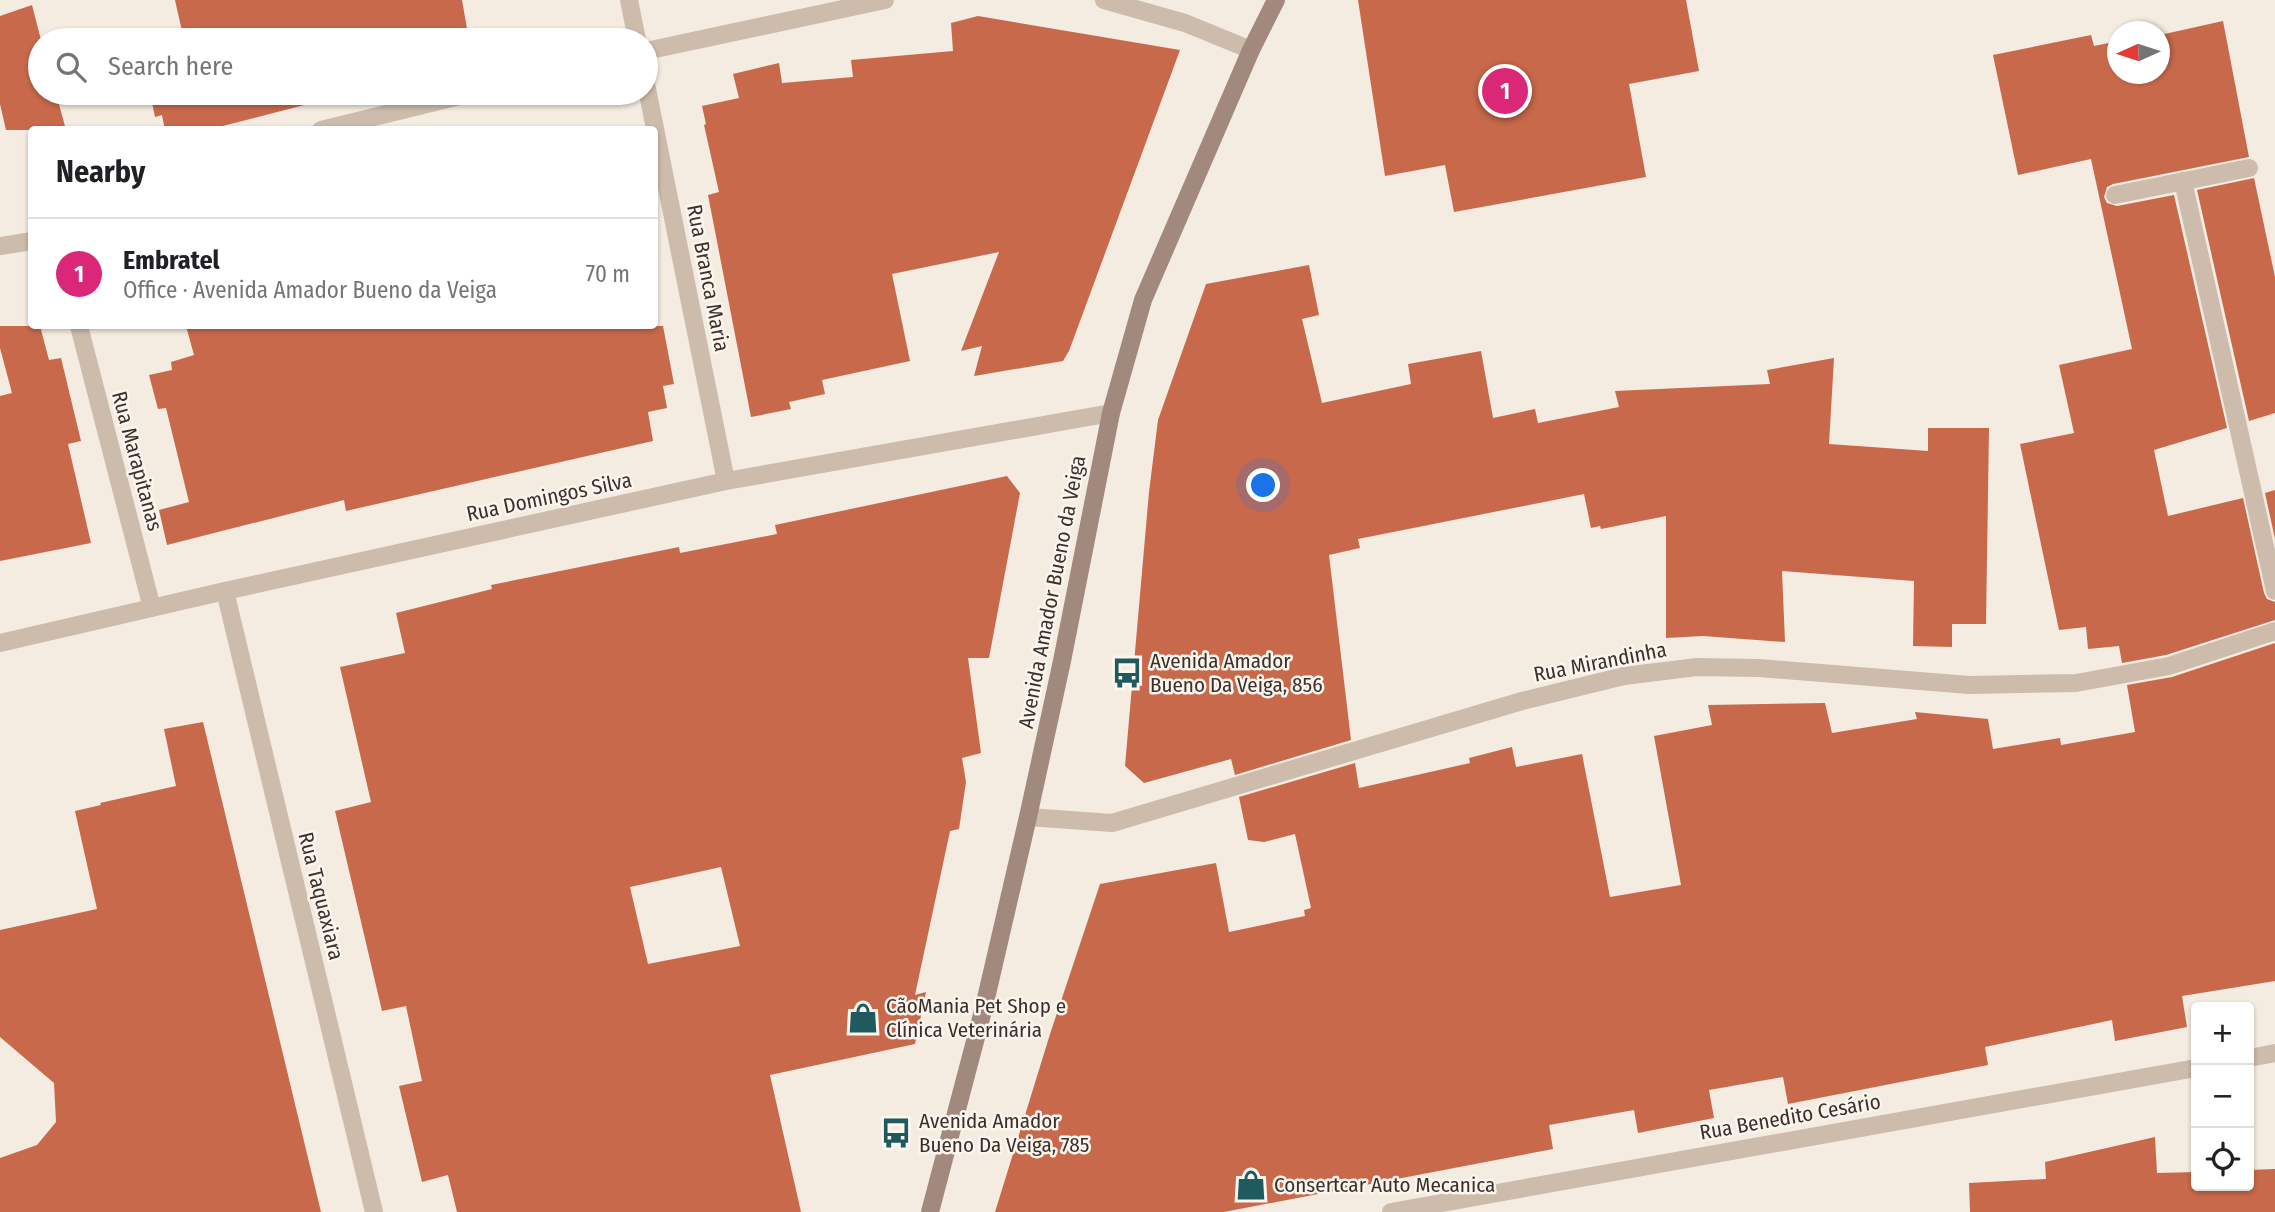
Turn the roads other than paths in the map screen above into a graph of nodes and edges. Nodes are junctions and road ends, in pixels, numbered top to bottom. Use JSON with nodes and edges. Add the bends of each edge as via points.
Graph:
{"nodes":[{"id":1,"x":629,"y":0,"type":"edge"},
{"id":2,"x":885,"y":0,"type":"edge"},
{"id":3,"x":1104,"y":0,"type":"edge"},
{"id":4,"x":1276,"y":0,"type":"edge"},
{"id":5,"x":635,"y":28,"type":"edge"},
{"id":6,"x":658,"y":48,"type":"edge"},
{"id":7,"x":1251,"y":50,"type":"junction"},
{"id":8,"x":423,"y":105,"type":"edge"},
{"id":9,"x":650,"y":105,"type":"edge"},
{"id":10,"x":337,"y":126,"type":"edge"},
{"id":11,"x":654,"y":126,"type":"edge"},
{"id":12,"x":658,"y":144,"type":"edge"},
{"id":13,"x":2249,"y":168,"type":"dead end"},
{"id":14,"x":2183,"y":181,"type":"junction"},
{"id":15,"x":2115,"y":195,"type":"dead end"},
{"id":16,"x":28,"y":242,"type":"edge"},
{"id":17,"x":0,"y":246,"type":"edge"},
{"id":18,"x":80,"y":329,"type":"edge"},
{"id":19,"x":1111,"y":413,"type":"junction"},
{"id":20,"x":726,"y":481,"type":"junction"},
{"id":21,"x":225,"y":591,"type":"junction"},
{"id":22,"x":2275,"y":591,"type":"edge"},
{"id":23,"x":152,"y":608,"type":"junction"},
{"id":24,"x":2275,"y":631,"type":"edge"},
{"id":25,"x":0,"y":643,"type":"edge"},
{"id":26,"x":1028,"y":817,"type":"junction"},
{"id":27,"x":2275,"y":1054,"type":"edge"},
{"id":28,"x":2254,"y":1057,"type":"edge"},
{"id":29,"x":2191,"y":1069,"type":"edge"},
{"id":30,"x":374,"y":1212,"type":"edge"},
{"id":31,"x":930,"y":1212,"type":"edge"},
{"id":32,"x":1391,"y":1212,"type":"edge"}],
"edges":[{"from":1,"to":5,"type":"street"},
{"from":2,"to":6,"type":"street"},
{"from":3,"to":7,"type":"street","via":[[1185,23]]},
{"from":4,"to":7,"type":"main road","name":"Avenida Amador Bueno da Veiga"},
{"from":7,"to":19,"type":"main road","name":"Avenida Amador Bueno da Veiga","via":[[1143,300]]},
{"from":8,"to":10,"type":"street"},
{"from":9,"to":11,"type":"street","name":"Rua Branca Maria"},
{"from":12,"to":20,"type":"street","name":"Rua Branca Maria"},
{"from":13,"to":14,"type":"street"},
{"from":14,"to":15,"type":"street"},
{"from":14,"to":22,"type":"street"},
{"from":16,"to":17,"type":"street"},
{"from":18,"to":23,"type":"street","name":"Rua Marapitanas"},
{"from":19,"to":20,"type":"street","name":"Rua Domingos Silva"},
{"from":19,"to":26,"type":"main road","name":"Avenida Amador Bueno da Veiga"},
{"from":20,"to":21,"type":"street","name":"Rua Domingos Silva"},
{"from":21,"to":23,"type":"street","name":"Rua Domingos Silva"},
{"from":21,"to":30,"type":"street","name":"Rua Taquaxiara"},
{"from":23,"to":25,"type":"street","name":"Rua Domingos Silva"},
{"from":24,"to":26,"type":"street","name":"Rua Mirandinha","via":[[2169,666],[2076,682],[1969,685],[1697,667],[1624,676],[1521,701],[1112,822]]},
{"from":26,"to":31,"type":"main road","name":"Avenida Amador Bueno da Veiga"},
{"from":27,"to":28,"type":"street"},
{"from":29,"to":32,"type":"street","name":"Rua Benedito Cesário"}]}
